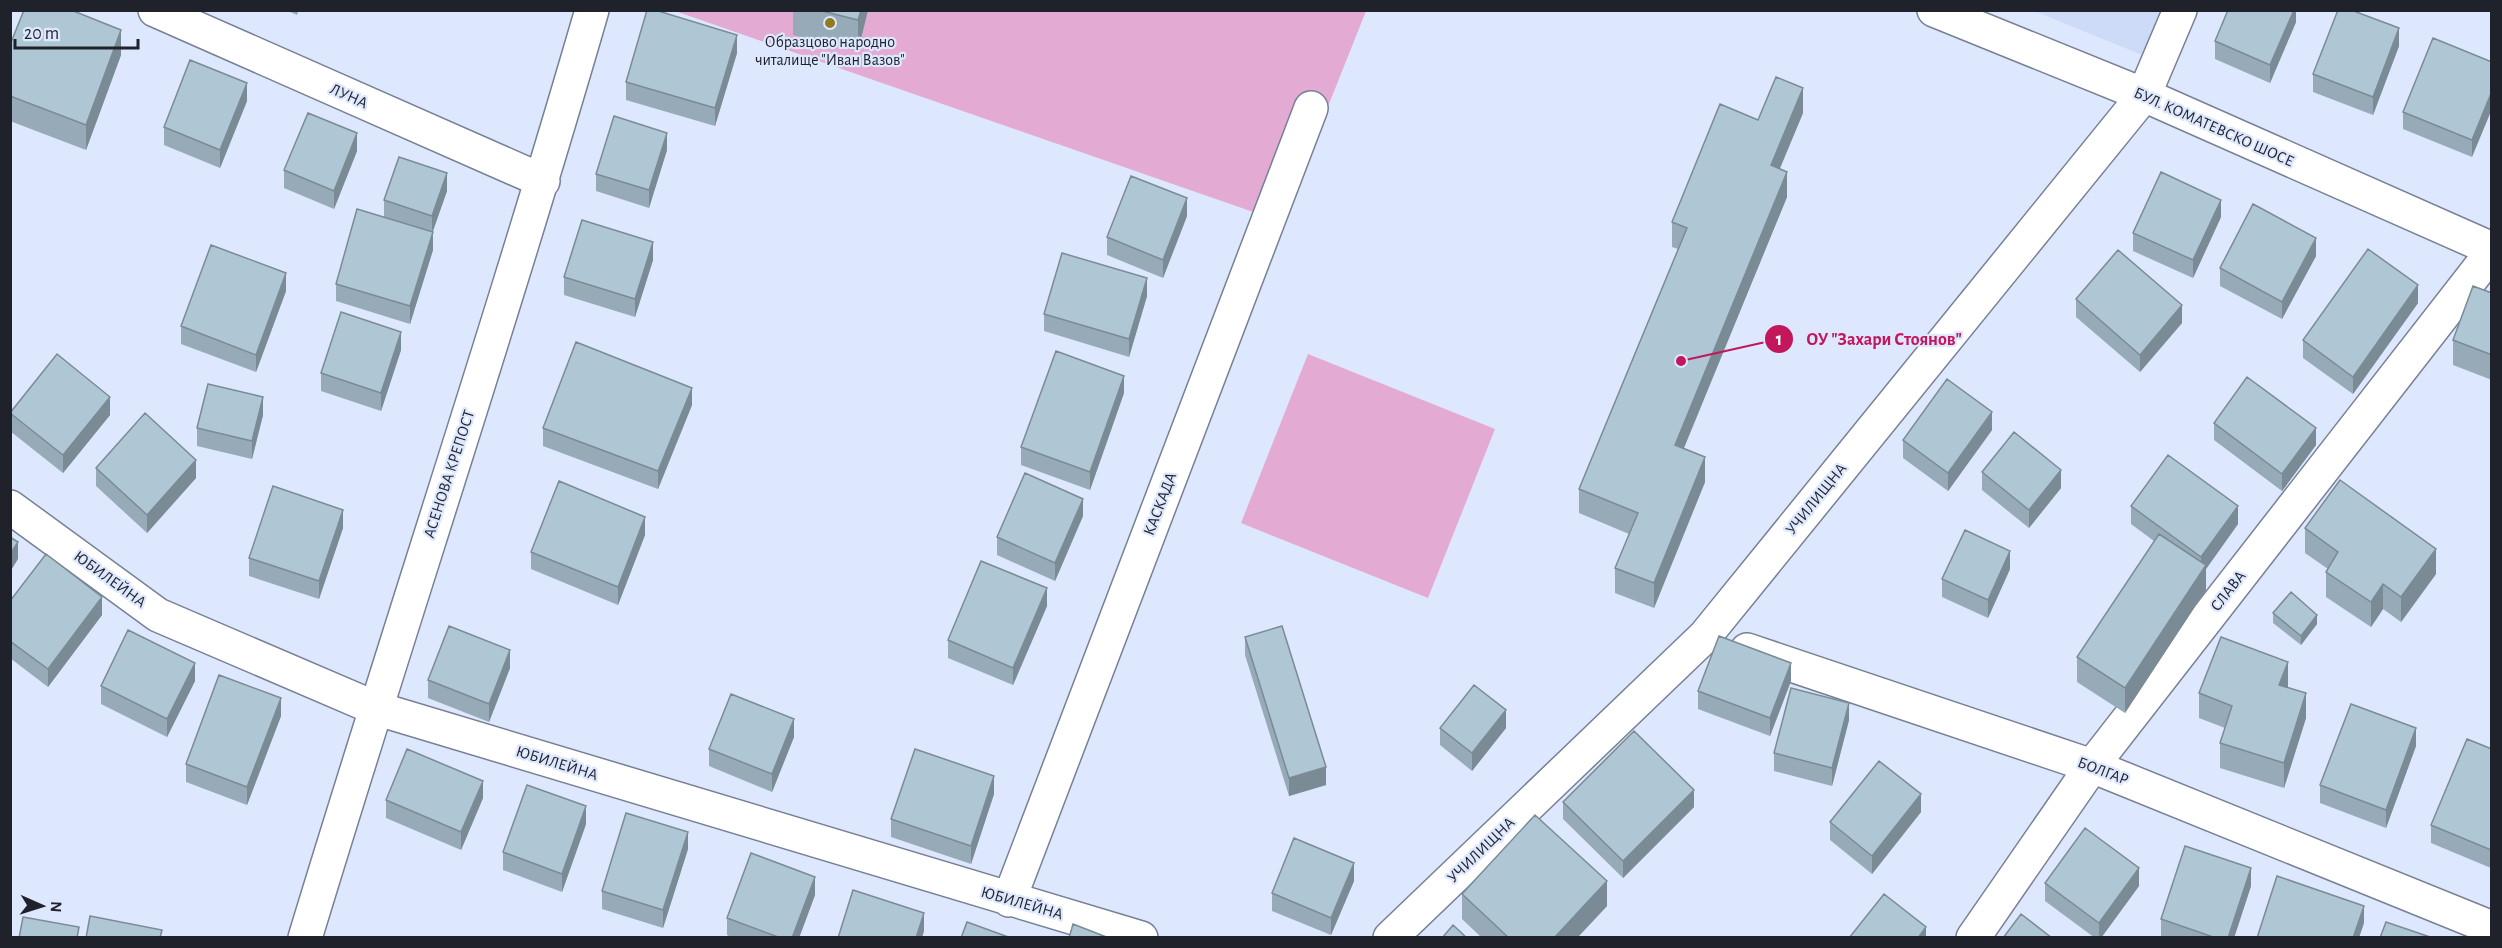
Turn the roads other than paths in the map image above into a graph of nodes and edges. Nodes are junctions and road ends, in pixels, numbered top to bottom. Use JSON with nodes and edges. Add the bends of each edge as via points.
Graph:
{"nodes":[{"id":1,"x":155,"y":10,"type":"edge"},
{"id":2,"x":592,"y":10,"type":"edge"},
{"id":3,"x":1934,"y":10,"type":"edge"},
{"id":4,"x":2180,"y":10,"type":"edge"},
{"id":5,"x":2144,"y":95,"type":"junction"},
{"id":6,"x":1311,"y":108,"type":"dead end"},
{"id":7,"x":543,"y":182,"type":"junction"},
{"id":8,"x":2492,"y":251,"type":"edge"},
{"id":9,"x":10,"y":507,"type":"edge"},
{"id":10,"x":1706,"y":636,"type":"junction"},
{"id":11,"x":375,"y":708,"type":"junction"},
{"id":12,"x":2092,"y":766,"type":"junction"},
{"id":13,"x":1009,"y":900,"type":"junction"},
{"id":14,"x":2492,"y":928,"type":"edge"},
{"id":15,"x":305,"y":938,"type":"edge"},
{"id":16,"x":1141,"y":938,"type":"edge"},
{"id":17,"x":1390,"y":938,"type":"edge"},
{"id":18,"x":1973,"y":938,"type":"edge"}],
"edges":[{"from":1,"to":7,"type":"street","name":"ЛУНА"},
{"from":2,"to":7,"type":"street","name":"АСЕНОВА КРЕПОСТ"},
{"from":3,"to":5,"type":"street","name":"БУЛ. КОМАТЕВСКО ШОСЕ"},
{"from":4,"to":5,"type":"street","name":"УЧИЛИЩНА"},
{"from":5,"to":8,"type":"street","name":"БУЛ. КОМАТЕВСКО ШОСЕ"},
{"from":5,"to":10,"type":"street","name":"УЧИЛИЩНА"},
{"from":6,"to":13,"type":"street","name":"КАСКАДА"},
{"from":7,"to":11,"type":"street","name":"АСЕНОВА КРЕПОСТ"},
{"from":8,"to":12,"type":"street","name":"СЛАВА"},
{"from":9,"to":11,"type":"street","name":"ЮБИЛЕЙНА","via":[[158,615]]},
{"from":10,"to":12,"type":"street","name":"БОЛГАР"},
{"from":10,"to":17,"type":"street","name":"УЧИЛИЩНА"},
{"from":11,"to":13,"type":"street","name":"ЮБИЛЕЙНА"},
{"from":11,"to":15,"type":"street","name":"АСЕНОВА КРЕПОСТ"},
{"from":12,"to":14,"type":"street","name":"БОЛГАР"},
{"from":12,"to":18,"type":"street","name":"СЛАВА"},
{"from":13,"to":16,"type":"street","name":"ЮБИЛЕЙНА"}]}
